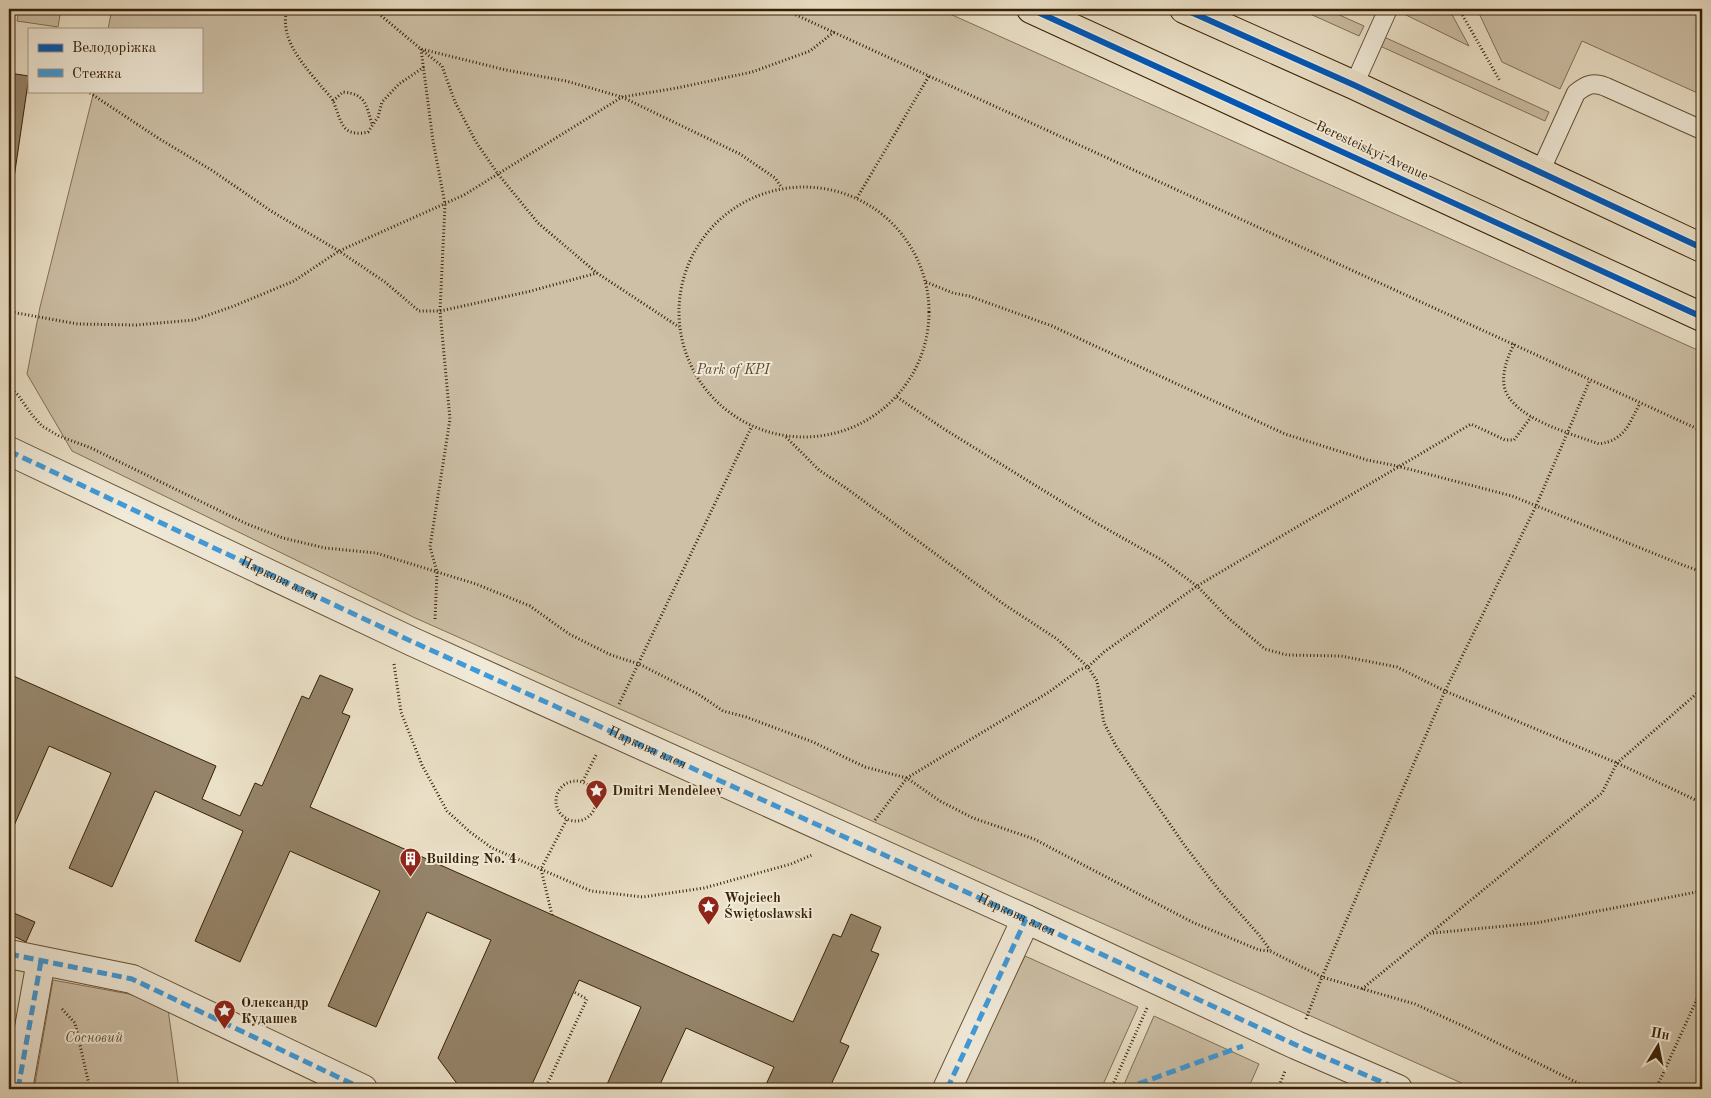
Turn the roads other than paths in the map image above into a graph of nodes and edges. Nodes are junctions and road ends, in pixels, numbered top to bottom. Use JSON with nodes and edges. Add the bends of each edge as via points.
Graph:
{"nodes":[{"id":1,"x":1031,"y":9,"type":"edge"},
{"id":2,"x":1184,"y":9,"type":"edge"},
{"id":3,"x":1388,"y":9,"type":"edge"},
{"id":4,"x":1354,"y":85,"type":"junction"},
{"id":5,"x":1702,"y":130,"type":"edge"},
{"id":6,"x":1540,"y":172,"type":"junction"},
{"id":7,"x":1702,"y":248,"type":"edge"},
{"id":8,"x":1702,"y":317,"type":"edge"},
{"id":9,"x":9,"y":451,"type":"edge"},
{"id":10,"x":1026,"y":919,"type":"junction"},
{"id":11,"x":9,"y":954,"type":"edge"},
{"id":12,"x":39,"y":972,"type":"junction"},
{"id":13,"x":18,"y":1089,"type":"edge"},
{"id":14,"x":363,"y":1089,"type":"edge"},
{"id":15,"x":947,"y":1089,"type":"edge"},
{"id":16,"x":1398,"y":1089,"type":"edge"}],
"edges":[{"from":1,"to":8,"type":"main road","name":"Beresteiskyi Avenue"},
{"from":2,"to":4,"type":"main road"},
{"from":3,"to":4,"type":"lane"},
{"from":4,"to":6,"type":"main road"},
{"from":5,"to":6,"type":"lane","via":[[1606,87],[1595,83],[1585,85],[1576,93]]},
{"from":6,"to":7,"type":"main road"},
{"from":9,"to":10,"type":"street","name":"Паркова алея","via":[[414,642]]},
{"from":10,"to":15,"type":"street"},
{"from":10,"to":16,"type":"street","name":"Паркова алея"},
{"from":11,"to":12,"type":"street"},
{"from":12,"to":13,"type":"street"},
{"from":12,"to":14,"type":"street","via":[[132,979]]}]}
